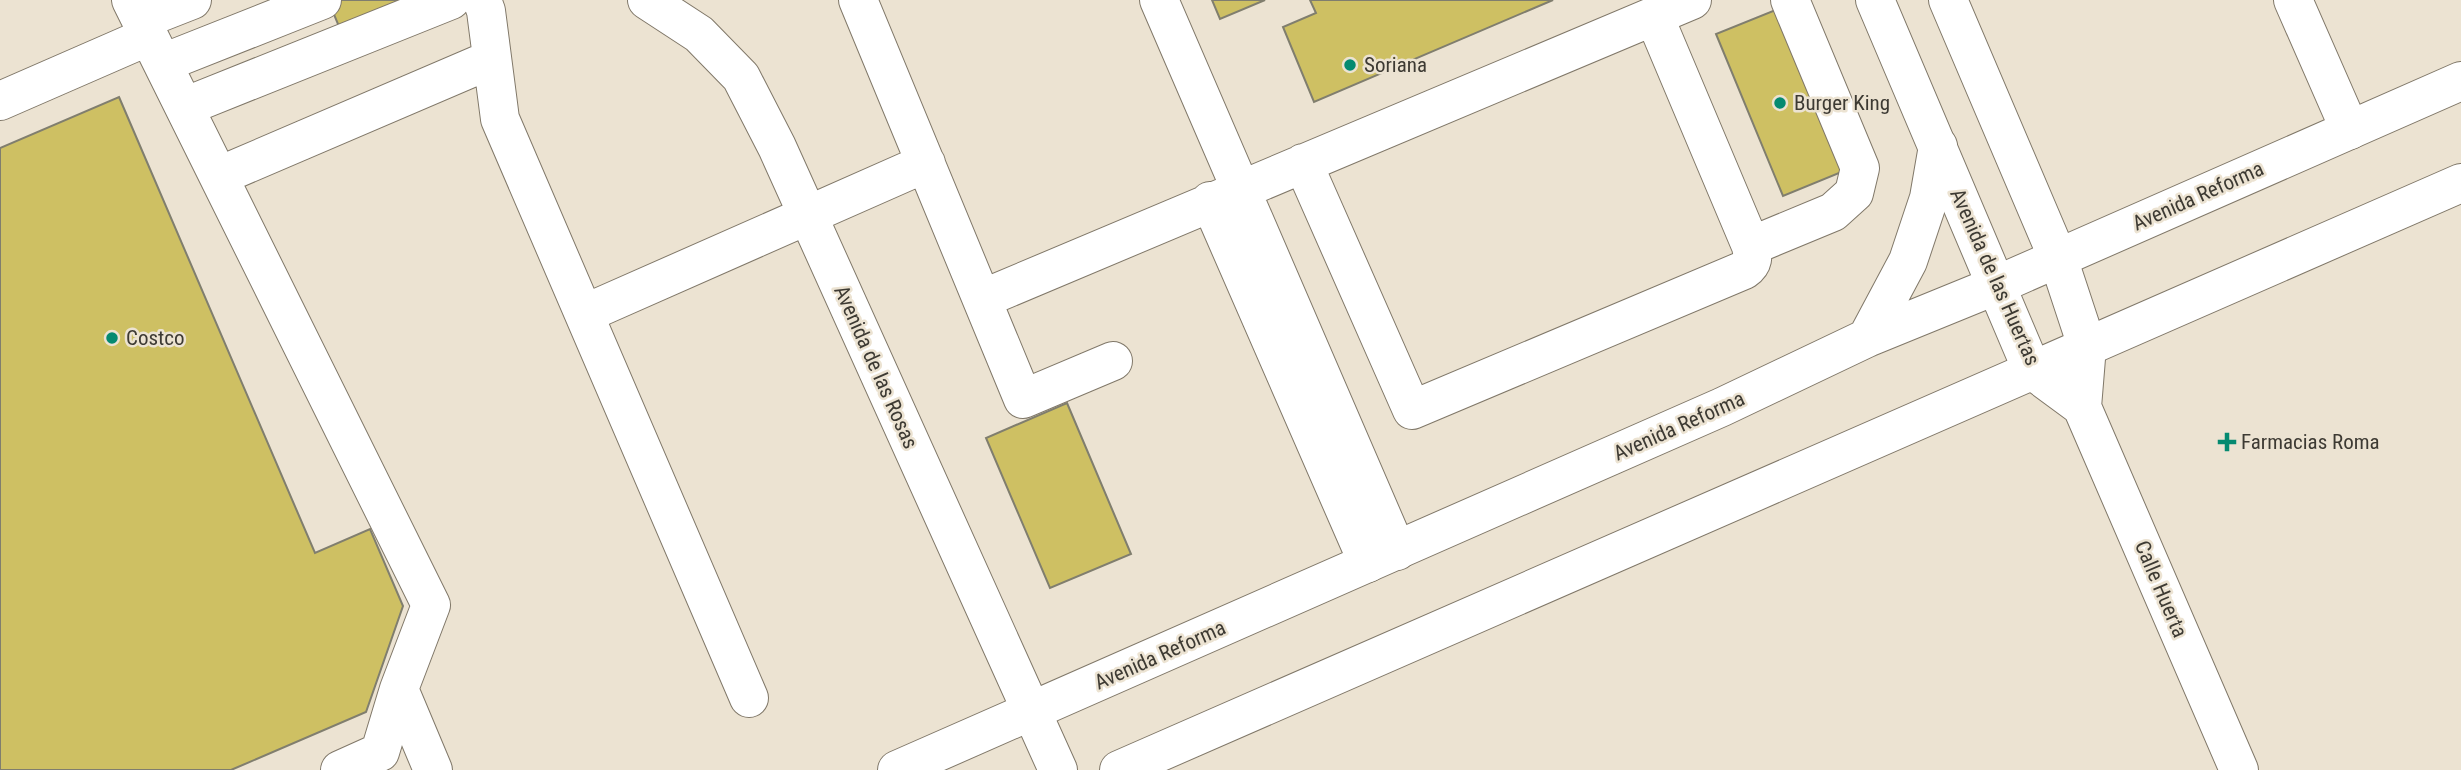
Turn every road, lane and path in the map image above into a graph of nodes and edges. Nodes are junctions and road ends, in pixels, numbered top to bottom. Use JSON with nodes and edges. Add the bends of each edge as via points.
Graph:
{"nodes":[{"id":1,"x":192,"y":0,"type":"edge"},
{"id":2,"x":265,"y":0,"type":"edge"},
{"id":3,"x":322,"y":0,"type":"edge"},
{"id":4,"x":388,"y":0,"type":"edge"},
{"id":5,"x":452,"y":0,"type":"edge"},
{"id":6,"x":482,"y":0,"type":"edge"},
{"id":7,"x":647,"y":0,"type":"edge"},
{"id":8,"x":858,"y":0,"type":"edge"},
{"id":9,"x":1159,"y":0,"type":"edge"},
{"id":10,"x":1692,"y":0,"type":"edge"},
{"id":11,"x":1790,"y":0,"type":"edge"},
{"id":12,"x":1875,"y":0,"type":"edge"},
{"id":13,"x":1948,"y":0,"type":"edge"},
{"id":14,"x":2293,"y":0,"type":"edge"},
{"id":15,"x":1654,"y":16,"type":"junction"},
{"id":16,"x":156,"y":51,"type":"edge"},
{"id":17,"x":492,"y":59,"type":"junction"},
{"id":18,"x":2461,"y":81,"type":"edge"},
{"id":19,"x":0,"y":101,"type":"edge"},
{"id":20,"x":2350,"y":130,"type":"junction"},
{"id":21,"x":1938,"y":146,"type":"junction"},
{"id":22,"x":926,"y":163,"type":"junction"},
{"id":23,"x":1303,"y":163,"type":"junction"},
{"id":24,"x":219,"y":176,"type":"junction"},
{"id":25,"x":2461,"y":183,"type":"edge"},
{"id":26,"x":1226,"y":195,"type":"junction"},
{"id":27,"x":807,"y":215,"type":"junction"},
{"id":28,"x":1751,"y":246,"type":"junction"},
{"id":29,"x":2057,"y":258,"type":"junction"},
{"id":30,"x":1997,"y":285,"type":"junction"},
{"id":31,"x":982,"y":299,"type":"junction"},
{"id":32,"x":584,"y":314,"type":"junction"},
{"id":33,"x":1867,"y":338,"type":"junction"},
{"id":34,"x":2087,"y":346,"type":"junction"},
{"id":35,"x":1113,"y":361,"type":"dead end"},
{"id":36,"x":2032,"y":370,"type":"junction"},
{"id":37,"x":2082,"y":407,"type":"junction"},
{"id":38,"x":1383,"y":557,"type":"junction"},
{"id":39,"x":399,"y":689,"type":"junction"},
{"id":40,"x":749,"y":698,"type":"dead end"},
{"id":41,"x":1032,"y":711,"type":"junction"},
{"id":42,"x":340,"y":770,"type":"edge"},
{"id":43,"x":433,"y":770,"type":"edge"},
{"id":44,"x":897,"y":770,"type":"edge"},
{"id":45,"x":1058,"y":770,"type":"edge"},
{"id":46,"x":1119,"y":770,"type":"edge"},
{"id":47,"x":2239,"y":770,"type":"edge"}],
"edges":[{"from":1,"to":16,"type":"main road"},
{"from":2,"to":16,"type":"main road"},
{"from":3,"to":16,"type":"main road"},
{"from":4,"to":16,"type":"main road"},
{"from":5,"to":16,"type":"main road"},
{"from":6,"to":17,"type":"main road"},
{"from":7,"to":27,"type":"main road","name":"Avenida de las Rosas","via":[[699,34],[741,77]]},
{"from":8,"to":22,"type":"main road"},
{"from":9,"to":26,"type":"main road"},
{"from":10,"to":15,"type":"main road"},
{"from":11,"to":28,"type":"main road","via":[[1860,168],[1854,193],[1833,212]]},
{"from":12,"to":21,"type":"main road","name":"Avenida de las Huertas"},
{"from":13,"to":29,"type":"main road"},
{"from":14,"to":20,"type":"main road"},
{"from":15,"to":23,"type":"main road"},
{"from":15,"to":28,"type":"main road"},
{"from":16,"to":19,"type":"main road"},
{"from":16,"to":24,"type":"main road"},
{"from":17,"to":24,"type":"main road"},
{"from":17,"to":32,"type":"main road","via":[[500,119]]},
{"from":18,"to":20,"type":"main road","name":"Avenida Reforma"},
{"from":20,"to":29,"type":"main road","name":"Avenida Reforma"},
{"from":21,"to":30,"type":"main road","name":"Avenida de las Huertas"},
{"from":21,"to":33,"type":"main road","via":[[1929,198],[1908,261]]},
{"from":22,"to":27,"type":"main road"},
{"from":22,"to":31,"type":"main road"},
{"from":23,"to":26,"type":"main road"},
{"from":23,"to":28,"type":"main road","via":[[1412,410],[1744,270],[1751,266]]},
{"from":24,"to":39,"type":"main road","via":[[431,605]]},
{"from":25,"to":34,"type":"main road"},
{"from":26,"to":31,"type":"main road"},
{"from":26,"to":38,"type":"main road"},
{"from":27,"to":32,"type":"main road"},
{"from":27,"to":41,"type":"main road","name":"Avenida de las Rosas"},
{"from":29,"to":30,"type":"main road","name":"Avenida Reforma"},
{"from":29,"to":34,"type":"main road"},
{"from":30,"to":33,"type":"main road","name":"Avenida Reforma"},
{"from":30,"to":36,"type":"main road","name":"Avenida de las Huertas"},
{"from":31,"to":35,"type":"main road","via":[[1023,398]]},
{"from":32,"to":40,"type":"main road"},
{"from":33,"to":38,"type":"main road","name":"Avenida Reforma"},
{"from":34,"to":36,"type":"main road"},
{"from":34,"to":37,"type":"main road"},
{"from":36,"to":37,"type":"main road","name":"Avenida de las Huertas"},
{"from":36,"to":46,"type":"main road"},
{"from":37,"to":47,"type":"main road","name":"Calle Huerta"},
{"from":38,"to":41,"type":"main road","name":"Avenida Reforma"},
{"from":39,"to":42,"type":"main road","via":[[380,752]]},
{"from":39,"to":43,"type":"main road"},
{"from":41,"to":44,"type":"main road","name":"Avenida Reforma"},
{"from":41,"to":45,"type":"main road","name":"Avenida de las Rosas"}]}
